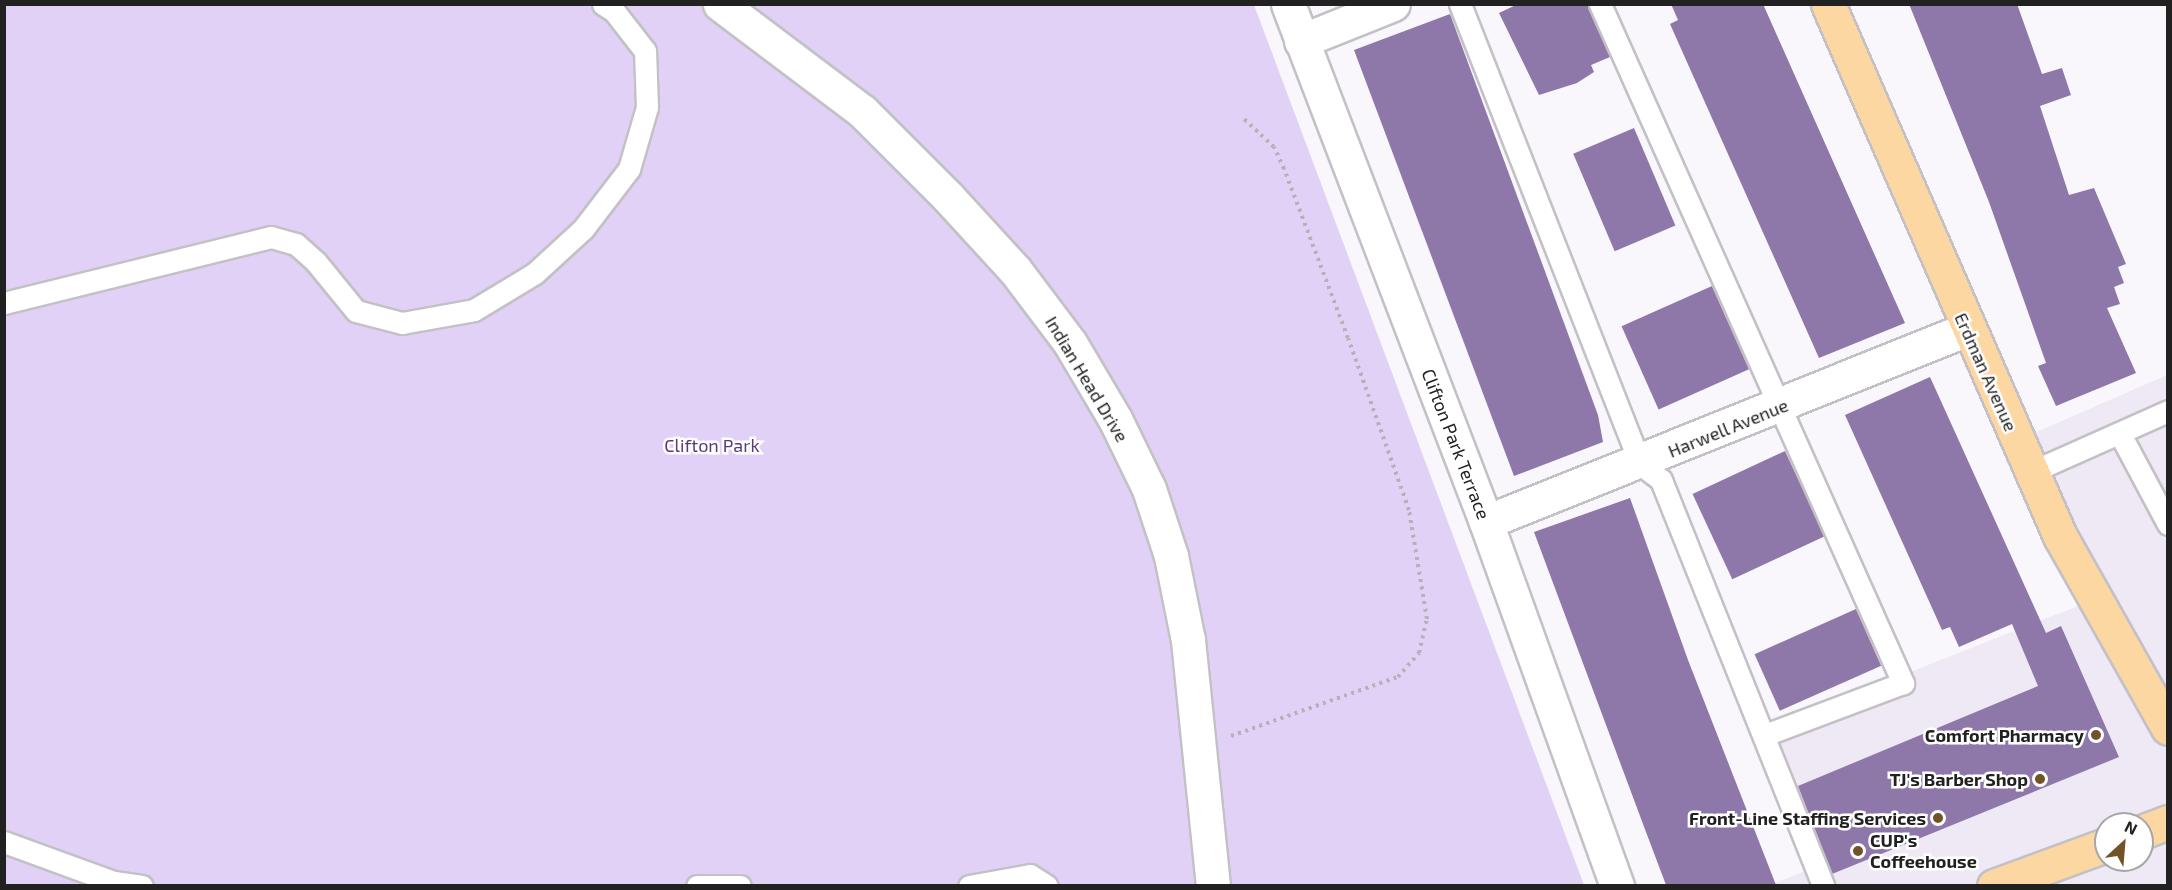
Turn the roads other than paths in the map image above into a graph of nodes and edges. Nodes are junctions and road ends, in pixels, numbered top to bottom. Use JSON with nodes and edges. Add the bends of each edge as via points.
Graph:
{"nodes":[{"id":1,"x":603,"y":4,"type":"edge"},
{"id":2,"x":720,"y":4,"type":"edge"},
{"id":3,"x":1288,"y":4,"type":"edge"},
{"id":4,"x":1394,"y":4,"type":"edge"},
{"id":5,"x":1460,"y":4,"type":"edge"},
{"id":6,"x":1600,"y":4,"type":"edge"},
{"id":7,"x":1828,"y":4,"type":"edge"},
{"id":8,"x":1301,"y":40,"type":"junction"},
{"id":9,"x":4,"y":303,"type":"edge"},
{"id":10,"x":1967,"y":329,"type":"junction"},
{"id":11,"x":1782,"y":406,"type":"junction"},
{"id":12,"x":2168,"y":411,"type":"edge"},
{"id":13,"x":2120,"y":434,"type":"junction"},
{"id":14,"x":1640,"y":464,"type":"junction"},
{"id":15,"x":2031,"y":472,"type":"junction"},
{"id":16,"x":1486,"y":522,"type":"junction"},
{"id":17,"x":2168,"y":524,"type":"edge"},
{"id":18,"x":2168,"y":728,"type":"edge"},
{"id":19,"x":1765,"y":735,"type":"junction"},
{"id":20,"x":4,"y":842,"type":"edge"},
{"id":21,"x":2094,"y":849,"type":"edge"},
{"id":22,"x":142,"y":885,"type":"edge"},
{"id":23,"x":697,"y":885,"type":"edge"},
{"id":24,"x":740,"y":885,"type":"edge"},
{"id":25,"x":969,"y":885,"type":"edge"},
{"id":26,"x":1047,"y":885,"type":"edge"},
{"id":27,"x":1213,"y":885,"type":"edge"},
{"id":28,"x":1617,"y":885,"type":"edge"},
{"id":29,"x":1822,"y":885,"type":"edge"},
{"id":30,"x":1994,"y":885,"type":"edge"}],
"edges":[{"from":1,"to":9,"type":"lane","via":[[614,11],[645,51],[647,107],[629,169],[583,229],[535,273],[474,310],[402,323],[356,311],[296,244],[272,237]]},
{"from":2,"to":27,"type":"street","name":"Indian Head Drive","via":[[862,111],[1015,270],[1070,343],[1149,489],[1172,556],[1188,640]]},
{"from":3,"to":8,"type":"street","name":"Clifton Park Terrace"},
{"from":4,"to":8,"type":"street"},
{"from":5,"to":14,"type":"lane"},
{"from":6,"to":11,"type":"lane"},
{"from":7,"to":10,"type":"main road","name":"Erdman Avenue"},
{"from":8,"to":16,"type":"street","name":"Clifton Park Terrace"},
{"from":10,"to":11,"type":"street","name":"Harwell Avenue"},
{"from":10,"to":15,"type":"main road","name":"Erdman Avenue"},
{"from":11,"to":14,"type":"street","name":"Harwell Avenue"},
{"from":11,"to":19,"type":"lane","via":[[1903,682]]},
{"from":12,"to":13,"type":"lane"},
{"from":13,"to":15,"type":"lane"},
{"from":13,"to":17,"type":"lane"},
{"from":14,"to":16,"type":"street","name":"Harwell Avenue"},
{"from":14,"to":19,"type":"lane","via":[[1661,480]]},
{"from":15,"to":18,"type":"main road","name":"Erdman Avenue"},
{"from":16,"to":28,"type":"street","name":"Clifton Park Terrace"},
{"from":19,"to":29,"type":"lane"},
{"from":20,"to":22,"type":"lane","via":[[114,882]]},
{"from":21,"to":30,"type":"main road"},
{"from":23,"to":24,"type":"lane"},
{"from":25,"to":26,"type":"lane","via":[[1030,875]]}]}
